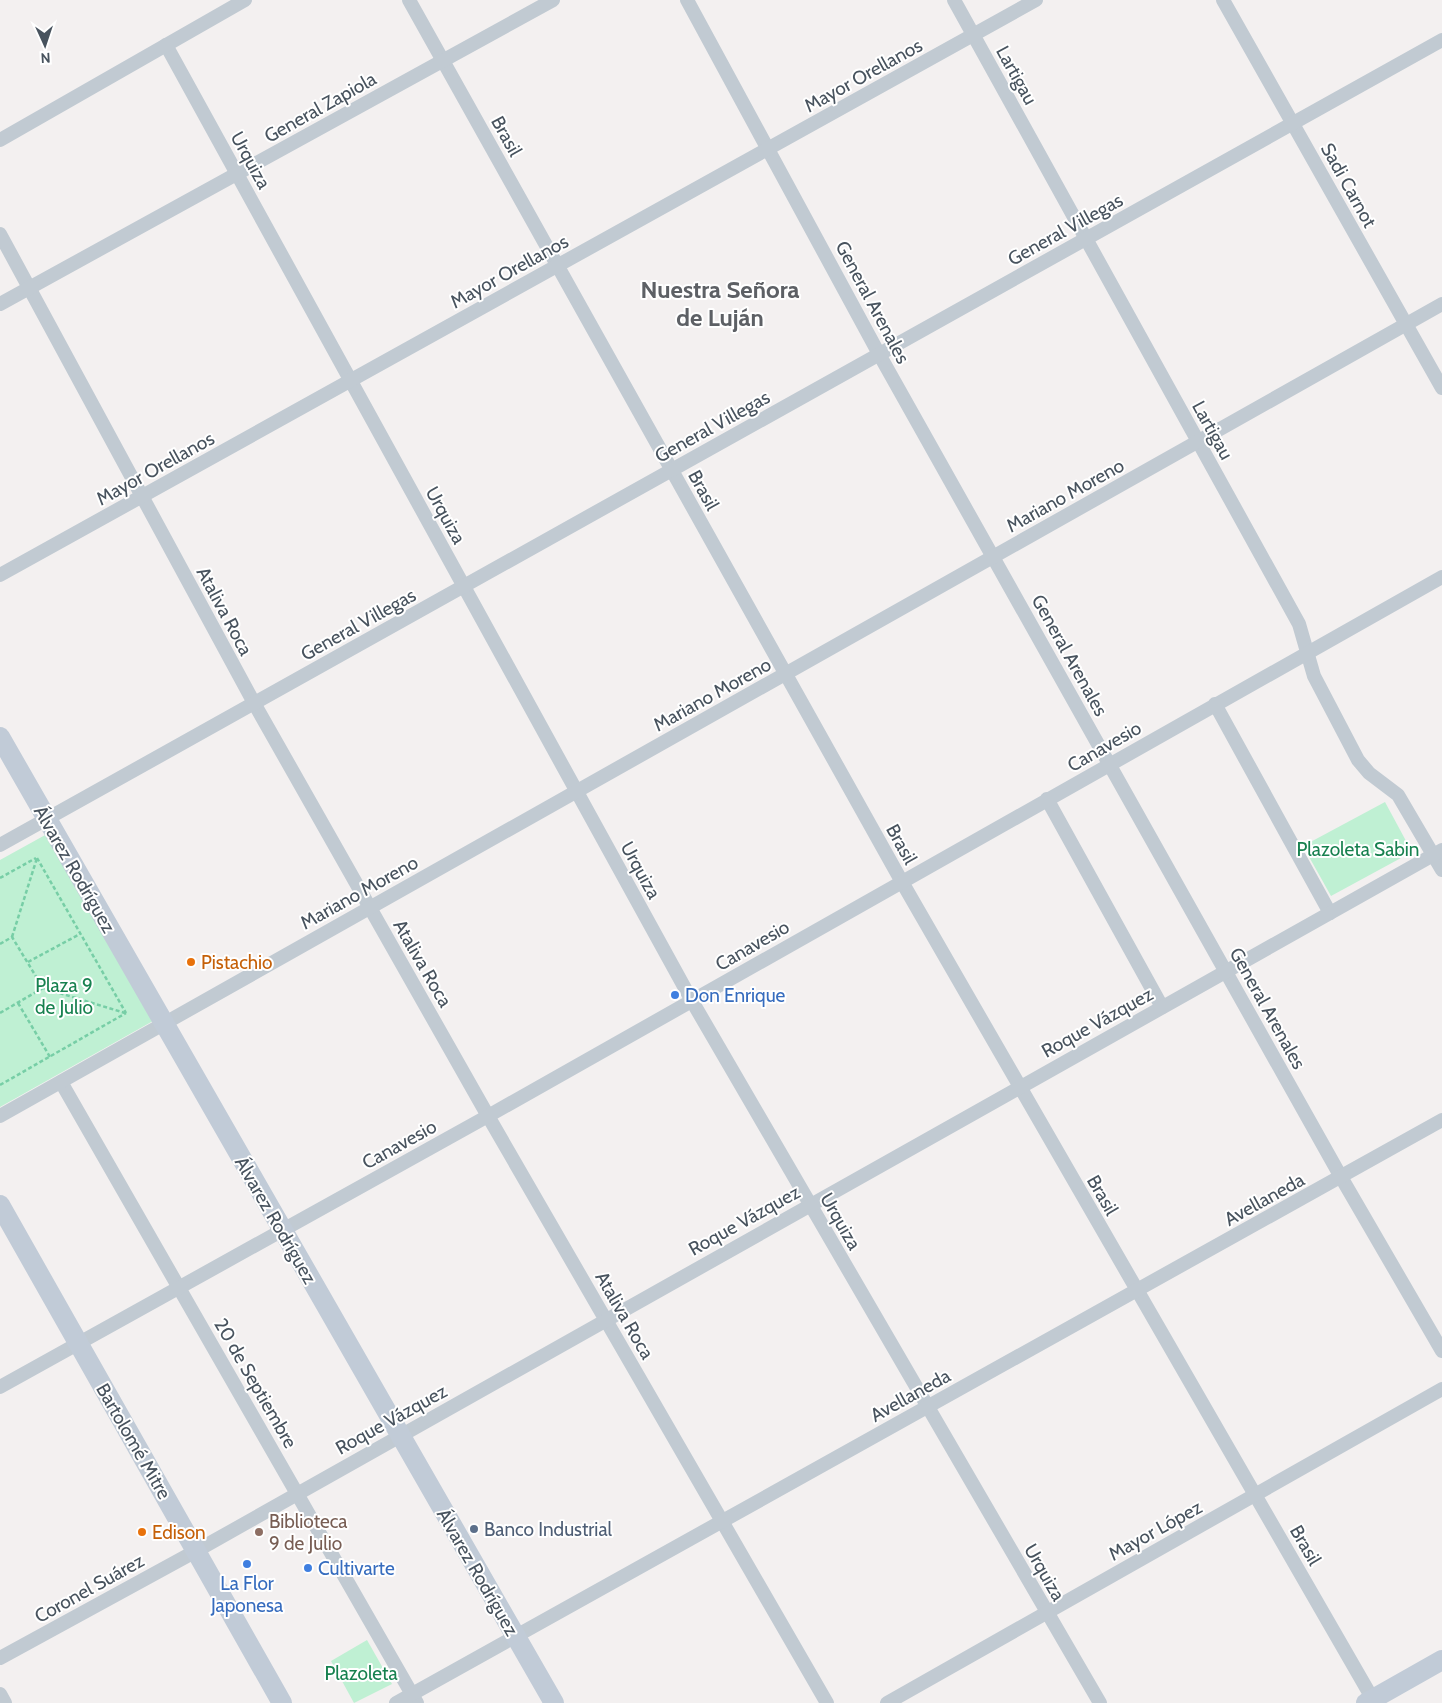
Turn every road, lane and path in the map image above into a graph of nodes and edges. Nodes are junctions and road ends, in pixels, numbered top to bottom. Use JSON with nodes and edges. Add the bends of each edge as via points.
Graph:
{"nodes":[{"id":1,"x":245,"y":0,"type":"edge"},
{"id":2,"x":409,"y":0,"type":"edge"},
{"id":3,"x":553,"y":0,"type":"edge"},
{"id":4,"x":687,"y":0,"type":"edge"},
{"id":5,"x":954,"y":0,"type":"edge"},
{"id":6,"x":1036,"y":0,"type":"edge"},
{"id":7,"x":1223,"y":0,"type":"edge"},
{"id":8,"x":974,"y":34,"type":"junction"},
{"id":9,"x":1442,"y":40,"type":"edge"},
{"id":10,"x":166,"y":45,"type":"junction"},
{"id":11,"x":443,"y":60,"type":"junction"},
{"id":12,"x":1293,"y":123,"type":"junction"},
{"id":13,"x":0,"y":140,"type":"edge"},
{"id":14,"x":769,"y":148,"type":"junction"},
{"id":15,"x":237,"y":174,"type":"junction"},
{"id":16,"x":0,"y":234,"type":"edge"},
{"id":17,"x":1085,"y":239,"type":"junction"},
{"id":18,"x":558,"y":265,"type":"junction"},
{"id":19,"x":29,"y":288,"type":"junction"},
{"id":20,"x":0,"y":304,"type":"edge"},
{"id":21,"x":1442,"y":304,"type":"edge"},
{"id":22,"x":1406,"y":325,"type":"junction"},
{"id":23,"x":879,"y":354,"type":"junction"},
{"id":24,"x":350,"y":380,"type":"junction"},
{"id":25,"x":1442,"y":388,"type":"edge"},
{"id":26,"x":1198,"y":442,"type":"junction"},
{"id":27,"x":672,"y":470,"type":"junction"},
{"id":28,"x":141,"y":497,"type":"junction"},
{"id":29,"x":993,"y":557,"type":"junction"},
{"id":30,"x":0,"y":575,"type":"edge"},
{"id":31,"x":1442,"y":577,"type":"edge"},
{"id":32,"x":464,"y":586,"type":"junction"},
{"id":33,"x":1306,"y":653,"type":"junction"},
{"id":34,"x":786,"y":674,"type":"junction"},
{"id":35,"x":254,"y":704,"type":"junction"},
{"id":36,"x":1215,"y":704,"type":"junction"},
{"id":37,"x":0,"y":737,"type":"edge"},
{"id":38,"x":1109,"y":764,"type":"junction"},
{"id":39,"x":577,"y":792,"type":"junction"},
{"id":40,"x":1047,"y":800,"type":"junction"},
{"id":41,"x":46,"y":819,"type":"junction"},
{"id":42,"x":0,"y":845,"type":"edge"},
{"id":43,"x":1438,"y":852,"type":"edge"},
{"id":44,"x":37,"y":858,"type":"junction"},
{"id":45,"x":1442,"y":870,"type":"edge"},
{"id":46,"x":0,"y":878,"type":"edge"},
{"id":47,"x":902,"y":882,"type":"junction"},
{"id":48,"x":370,"y":908,"type":"junction"},
{"id":49,"x":1330,"y":913,"type":"junction"},
{"id":50,"x":80,"y":934,"type":"junction"},
{"id":51,"x":12,"y":937,"type":"junction"},
{"id":52,"x":0,"y":944,"type":"edge"},
{"id":53,"x":28,"y":962,"type":"junction"},
{"id":54,"x":1226,"y":971,"type":"junction"},
{"id":55,"x":43,"y":988,"type":"junction"},
{"id":56,"x":692,"y":1001,"type":"junction"},
{"id":57,"x":18,"y":1003,"type":"junction"},
{"id":58,"x":1162,"y":1007,"type":"junction"},
{"id":59,"x":0,"y":1013,"type":"edge"},
{"id":60,"x":126,"y":1013,"type":"junction"},
{"id":61,"x":164,"y":1024,"type":"junction"},
{"id":62,"x":50,"y":1057,"type":"junction"},
{"id":63,"x":61,"y":1082,"type":"junction"},
{"id":64,"x":0,"y":1085,"type":"edge"},
{"id":65,"x":1020,"y":1087,"type":"junction"},
{"id":66,"x":0,"y":1116,"type":"edge"},
{"id":67,"x":488,"y":1116,"type":"junction"},
{"id":68,"x":1442,"y":1120,"type":"edge"},
{"id":69,"x":1341,"y":1177,"type":"junction"},
{"id":70,"x":0,"y":1205,"type":"edge"},
{"id":71,"x":810,"y":1205,"type":"junction"},
{"id":72,"x":282,"y":1230,"type":"junction"},
{"id":73,"x":179,"y":1287,"type":"junction"},
{"id":74,"x":1137,"y":1290,"type":"junction"},
{"id":75,"x":606,"y":1319,"type":"junction"},
{"id":76,"x":79,"y":1343,"type":"junction"},
{"id":77,"x":1442,"y":1351,"type":"edge"},
{"id":78,"x":0,"y":1386,"type":"edge"},
{"id":79,"x":1442,"y":1389,"type":"edge"},
{"id":80,"x":928,"y":1407,"type":"junction"},
{"id":81,"x":400,"y":1435,"type":"junction"},
{"id":82,"x":297,"y":1493,"type":"junction"},
{"id":83,"x":1255,"y":1495,"type":"junction"},
{"id":84,"x":722,"y":1522,"type":"junction"},
{"id":85,"x":196,"y":1550,"type":"junction"},
{"id":86,"x":1047,"y":1613,"type":"junction"},
{"id":87,"x":515,"y":1637,"type":"junction"},
{"id":88,"x":0,"y":1658,"type":"edge"},
{"id":89,"x":1442,"y":1660,"type":"edge"},
{"id":90,"x":0,"y":1694,"type":"edge"},
{"id":91,"x":415,"y":1699,"type":"edge"},
{"id":92,"x":1371,"y":1702,"type":"edge"},
{"id":93,"x":5,"y":1703,"type":"edge"},
{"id":94,"x":282,"y":1703,"type":"edge"},
{"id":95,"x":396,"y":1703,"type":"edge"},
{"id":96,"x":554,"y":1703,"type":"edge"},
{"id":97,"x":828,"y":1703,"type":"edge"},
{"id":98,"x":887,"y":1703,"type":"edge"},
{"id":99,"x":1100,"y":1703,"type":"edge"}],
"edges":[{"from":1,"to":10,"type":"street"},
{"from":2,"to":11,"type":"street","name":"Brasil"},
{"from":3,"to":11,"type":"street","name":"General Zapiola"},
{"from":4,"to":14,"type":"street","name":"General Arenales"},
{"from":5,"to":8,"type":"street","name":"Lartigau"},
{"from":6,"to":8,"type":"street","name":"Mayor Orellanos"},
{"from":7,"to":12,"type":"street","name":"Sadi Carnot"},
{"from":8,"to":14,"type":"street","name":"Mayor Orellanos"},
{"from":8,"to":17,"type":"street","name":"Lartigau"},
{"from":9,"to":12,"type":"street","name":"General Villegas"},
{"from":10,"to":13,"type":"street"},
{"from":10,"to":15,"type":"street","name":"Urquiza"},
{"from":11,"to":15,"type":"street","name":"General Zapiola"},
{"from":11,"to":18,"type":"street","name":"Brasil"},
{"from":12,"to":17,"type":"street","name":"General Villegas"},
{"from":12,"to":22,"type":"street","name":"Sadi Carnot"},
{"from":14,"to":18,"type":"street","name":"Mayor Orellanos"},
{"from":14,"to":23,"type":"street","name":"General Arenales"},
{"from":15,"to":19,"type":"street","name":"General Zapiola"},
{"from":15,"to":24,"type":"street","name":"Urquiza"},
{"from":16,"to":19,"type":"street","name":"Ataliva Roca"},
{"from":17,"to":23,"type":"street","name":"General Villegas"},
{"from":17,"to":26,"type":"street","name":"Lartigau"},
{"from":18,"to":24,"type":"street","name":"Mayor Orellanos"},
{"from":18,"to":27,"type":"street","name":"Brasil"},
{"from":19,"to":20,"type":"street","name":"General Zapiola"},
{"from":19,"to":28,"type":"street","name":"Ataliva Roca"},
{"from":21,"to":22,"type":"street","name":"Mariano Moreno"},
{"from":22,"to":25,"type":"street","name":"Sadi Carnot"},
{"from":22,"to":26,"type":"street","name":"Mariano Moreno"},
{"from":23,"to":27,"type":"street","name":"General Villegas"},
{"from":23,"to":29,"type":"street","name":"General Arenales"},
{"from":24,"to":28,"type":"street","name":"Mayor Orellanos"},
{"from":24,"to":32,"type":"street","name":"Urquiza"},
{"from":26,"to":29,"type":"street","name":"Mariano Moreno"},
{"from":26,"to":33,"type":"street","name":"Lartigau","via":[[1299,624]]},
{"from":27,"to":32,"type":"street","name":"General Villegas"},
{"from":27,"to":34,"type":"street","name":"Brasil"},
{"from":28,"to":30,"type":"street","name":"Mayor Orellanos"},
{"from":28,"to":35,"type":"street","name":"Ataliva Roca"},
{"from":29,"to":34,"type":"street","name":"Mariano Moreno"},
{"from":29,"to":38,"type":"street","name":"General Arenales"},
{"from":31,"to":33,"type":"street","name":"Canavesio"},
{"from":32,"to":35,"type":"street","name":"General Villegas"},
{"from":32,"to":39,"type":"street","name":"Urquiza"},
{"from":33,"to":36,"type":"street","name":"Canavesio"},
{"from":33,"to":43,"type":"street","name":"Lartigau","via":[[1314,676],[1358,760],[1398,795]]},
{"from":34,"to":39,"type":"street","name":"Mariano Moreno"},
{"from":34,"to":47,"type":"street","name":"Brasil"},
{"from":35,"to":41,"type":"street","name":"General Villegas"},
{"from":35,"to":48,"type":"street","name":"Ataliva Roca"},
{"from":36,"to":38,"type":"street","name":"Canavesio"},
{"from":36,"to":49,"type":"street"},
{"from":37,"to":41,"type":"main road","name":"Álvarez Rodríguez"},
{"from":38,"to":40,"type":"street","name":"Canavesio"},
{"from":38,"to":54,"type":"street","name":"General Arenales"},
{"from":39,"to":48,"type":"street","name":"Mariano Moreno"},
{"from":39,"to":56,"type":"street","name":"Urquiza"},
{"from":40,"to":47,"type":"street","name":"Canavesio"},
{"from":40,"to":58,"type":"street"},
{"from":41,"to":42,"type":"street","name":"General Villegas"},
{"from":41,"to":61,"type":"main road","name":"Álvarez Rodríguez"},
{"from":43,"to":45,"type":"street","name":"Lartigau"},
{"from":43,"to":49,"type":"street","name":"Roque Vázquez"},
{"from":44,"to":46,"type":"path"},
{"from":44,"to":50,"type":"path"},
{"from":44,"to":51,"type":"path"},
{"from":47,"to":56,"type":"street","name":"Canavesio"},
{"from":47,"to":65,"type":"street","name":"Brasil"},
{"from":48,"to":61,"type":"street","name":"Mariano Moreno"},
{"from":48,"to":67,"type":"street","name":"Ataliva Roca"},
{"from":49,"to":54,"type":"street","name":"Roque Vázquez"},
{"from":50,"to":53,"type":"path"},
{"from":50,"to":60,"type":"path"},
{"from":51,"to":52,"type":"path"},
{"from":51,"to":53,"type":"path"},
{"from":53,"to":55,"type":"path"},
{"from":54,"to":58,"type":"street","name":"Roque Vázquez"},
{"from":54,"to":69,"type":"street","name":"General Arenales"},
{"from":55,"to":57,"type":"path"},
{"from":55,"to":60,"type":"path"},
{"from":56,"to":67,"type":"street","name":"Canavesio"},
{"from":56,"to":71,"type":"street","name":"Urquiza"},
{"from":57,"to":59,"type":"path"},
{"from":57,"to":62,"type":"path"},
{"from":58,"to":65,"type":"street","name":"Roque Vázquez"},
{"from":60,"to":62,"type":"path"},
{"from":61,"to":63,"type":"street","name":"Mariano Moreno"},
{"from":61,"to":72,"type":"main road","name":"Álvarez Rodríguez"},
{"from":62,"to":64,"type":"path"},
{"from":63,"to":66,"type":"street","name":"Mariano Moreno"},
{"from":63,"to":73,"type":"street","name":"20 de Septiembre"},
{"from":65,"to":71,"type":"street","name":"Roque Vázquez"},
{"from":65,"to":74,"type":"street","name":"Brasil"},
{"from":67,"to":72,"type":"street","name":"Canavesio"},
{"from":67,"to":75,"type":"street","name":"Ataliva Roca"},
{"from":68,"to":69,"type":"street","name":"Avellaneda"},
{"from":69,"to":74,"type":"street","name":"Avellaneda"},
{"from":69,"to":77,"type":"street","name":"General Arenales"},
{"from":70,"to":76,"type":"main road","name":"Bartolomé Mitre"},
{"from":71,"to":75,"type":"street","name":"Roque Vázquez"},
{"from":71,"to":80,"type":"street","name":"Urquiza"},
{"from":72,"to":73,"type":"street","name":"Canavesio"},
{"from":72,"to":81,"type":"main road","name":"Álvarez Rodríguez"},
{"from":73,"to":76,"type":"street","name":"Canavesio"},
{"from":73,"to":82,"type":"street","name":"20 de Septiembre"},
{"from":74,"to":80,"type":"street","name":"Avellaneda"},
{"from":74,"to":83,"type":"street","name":"Brasil"},
{"from":75,"to":81,"type":"street","name":"Roque Vázquez"},
{"from":75,"to":84,"type":"street","name":"Ataliva Roca"},
{"from":76,"to":78,"type":"street","name":"Canavesio"},
{"from":76,"to":85,"type":"main road","name":"Bartolomé Mitre"},
{"from":79,"to":83,"type":"street","name":"Mayor López"},
{"from":80,"to":84,"type":"street","name":"Avellaneda"},
{"from":80,"to":86,"type":"street","name":"Urquiza"},
{"from":81,"to":82,"type":"street","name":"Roque Vázquez"},
{"from":81,"to":87,"type":"main road","name":"Álvarez Rodríguez"},
{"from":82,"to":85,"type":"street","name":"Roque Vázquez"},
{"from":82,"to":91,"type":"street","name":"20 de Septiembre"},
{"from":83,"to":86,"type":"street","name":"Mayor López"},
{"from":83,"to":92,"type":"street","name":"Brasil"},
{"from":84,"to":87,"type":"street","name":"Avellaneda"},
{"from":84,"to":97,"type":"street","name":"Ataliva Roca"},
{"from":85,"to":88,"type":"street","name":"Coronel Suárez"},
{"from":85,"to":94,"type":"main road","name":"Bartolomé Mitre"},
{"from":86,"to":98,"type":"street","name":"Mayor López"},
{"from":86,"to":99,"type":"street","name":"Urquiza"},
{"from":87,"to":91,"type":"street","name":"Avellaneda"},
{"from":87,"to":96,"type":"main road","name":"Álvarez Rodríguez"},
{"from":89,"to":92,"type":"main road"},
{"from":90,"to":93,"type":"street"},
{"from":91,"to":95,"type":"street","name":"Avellaneda"}]}
